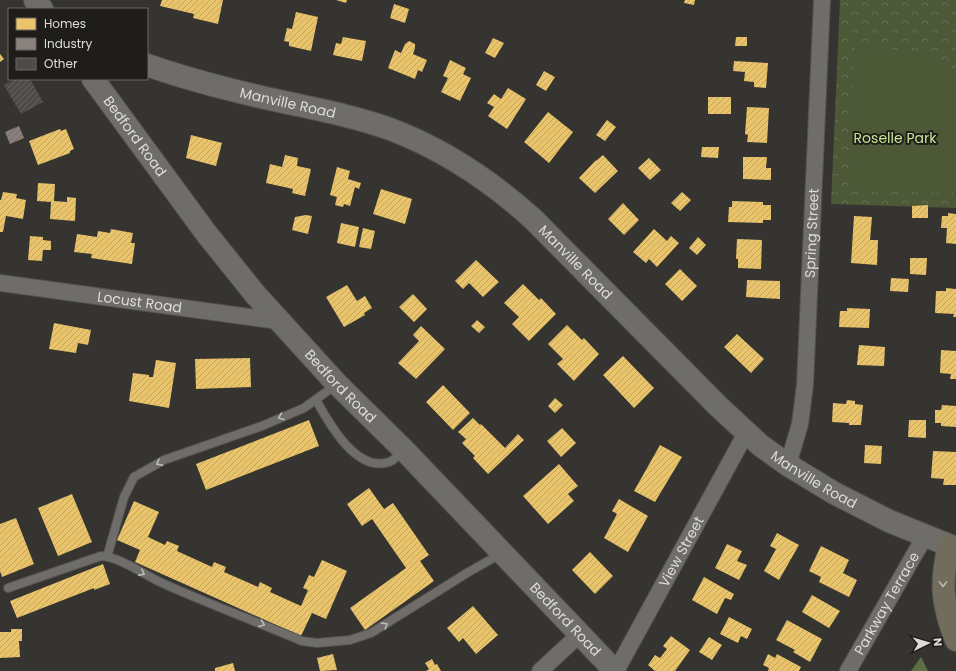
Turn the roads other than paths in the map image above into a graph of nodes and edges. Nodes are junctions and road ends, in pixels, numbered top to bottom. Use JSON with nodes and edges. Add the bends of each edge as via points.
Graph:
{"nodes":[{"id":1,"x":822,"y":0,"type":"edge"},
{"id":2,"x":148,"y":65,"type":"edge"},
{"id":3,"x":94,"y":80,"type":"edge"},
{"id":4,"x":0,"y":283,"type":"edge"},
{"id":5,"x":278,"y":320,"type":"junction"},
{"id":6,"x":337,"y":384,"type":"junction"},
{"id":7,"x":316,"y":400,"type":"junction"},
{"id":8,"x":746,"y":433,"type":"junction"},
{"id":9,"x":404,"y":450,"type":"junction"},
{"id":10,"x":788,"y":465,"type":"junction"},
{"id":11,"x":925,"y":536,"type":"junction"},
{"id":12,"x":952,"y":547,"type":"edge"},
{"id":13,"x":502,"y":553,"type":"junction"},
{"id":14,"x":107,"y":556,"type":"junction"},
{"id":15,"x":8,"y":588,"type":"dead end"},
{"id":16,"x":580,"y":634,"type":"junction"},
{"id":17,"x":956,"y":640,"type":"edge"},
{"id":18,"x":540,"y":671,"type":"edge"},
{"id":19,"x":616,"y":671,"type":"edge"},
{"id":20,"x":848,"y":671,"type":"edge"}],
"edges":[{"from":1,"to":10,"type":"street","name":"Spring Street","via":[[805,385],[800,424]]},
{"from":2,"to":8,"type":"main road","name":"Manville Road","via":[[212,85],[375,124],[427,145],[463,165],[498,189],[528,215]]},
{"from":3,"to":5,"type":"main road","name":"Bedford Road","via":[[206,233]]},
{"from":4,"to":5,"type":"street","name":"Locust Road"},
{"from":5,"to":6,"type":"main road","name":"Bedford Road"},
{"from":6,"to":7,"type":"lane"},
{"from":6,"to":9,"type":"main road","name":"Bedford Road"},
{"from":7,"to":9,"type":"lane","via":[[340,439],[365,460],[376,463],[388,462]]},
{"from":7,"to":14,"type":"lane","one_way":true,"via":[[304,408],[262,426],[164,460],[134,477],[124,497]]},
{"from":8,"to":10,"type":"main road","name":"Manville Road"},
{"from":8,"to":19,"type":"street","name":"View Street"},
{"from":9,"to":13,"type":"main road","name":"Bedford Road"},
{"from":10,"to":11,"type":"main road","name":"Manville Road","via":[[854,503]]},
{"from":11,"to":12,"type":"main road","name":"Manville Road"},
{"from":11,"to":20,"type":"street","name":"Parkway Terrace"},
{"from":12,"to":17,"type":"highway","one_way":true,"via":[[944,570],[943,595]]},
{"from":14,"to":13,"type":"lane","one_way":true,"via":[[159,582],[302,641],[317,643],[350,640],[371,633]]},
{"from":13,"to":16,"type":"main road","name":"Bedford Road"},
{"from":14,"to":15,"type":"lane"},
{"from":16,"to":18,"type":"street"},
{"from":16,"to":19,"type":"main road","name":"Bedford Road"}]}
